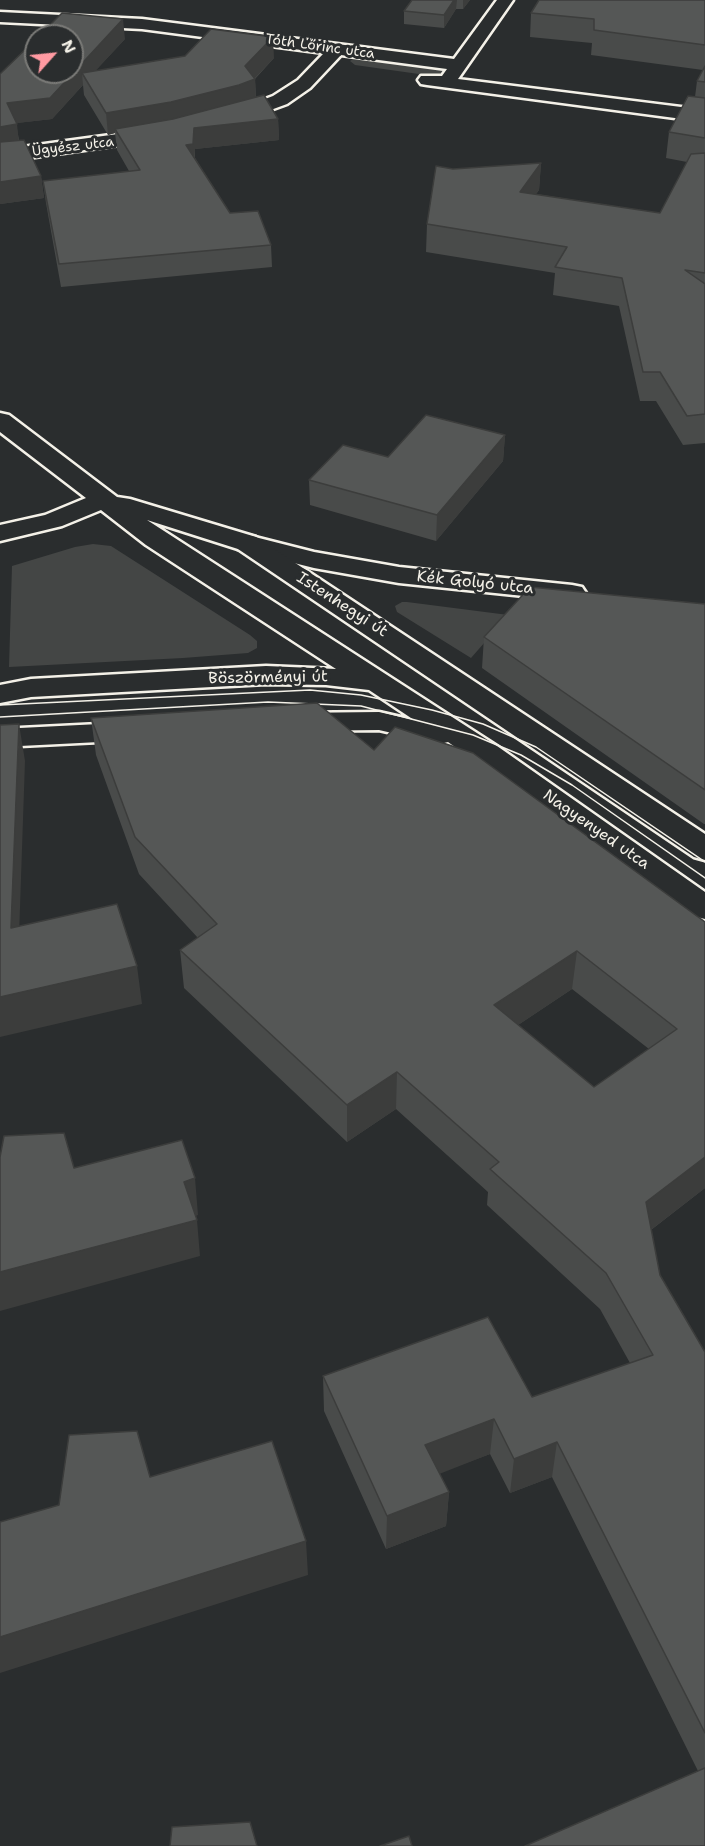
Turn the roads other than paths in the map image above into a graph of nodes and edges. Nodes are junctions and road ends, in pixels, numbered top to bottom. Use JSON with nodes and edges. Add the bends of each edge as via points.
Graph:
{"nodes":[{"id":1,"x":505,"y":0,"type":"edge"},
{"id":2,"x":0,"y":16,"type":"edge"},
{"id":3,"x":337,"y":49,"type":"junction"},
{"id":4,"x":460,"y":65,"type":"junction"},
{"id":5,"x":322,"y":66,"type":"junction"},
{"id":6,"x":345,"y":69,"type":"dead end"},
{"id":7,"x":413,"y":78,"type":"dead end"},
{"id":8,"x":447,"y":82,"type":"junction"},
{"id":9,"x":705,"y":116,"type":"edge"},
{"id":10,"x":208,"y":124,"type":"edge"},
{"id":11,"x":185,"y":130,"type":"edge"},
{"id":12,"x":0,"y":156,"type":"edge"},
{"id":13,"x":0,"y":420,"type":"edge"},
{"id":14,"x":105,"y":499,"type":"junction"},
{"id":15,"x":0,"y":533,"type":"edge"},
{"id":16,"x":247,"y":543,"type":"junction"},
{"id":17,"x":599,"y":596,"type":"edge"},
{"id":18,"x":299,"y":633,"type":"junction"},
{"id":19,"x":266,"y":675,"type":"junction"},
{"id":20,"x":374,"y":682,"type":"junction"},
{"id":21,"x":0,"y":694,"type":"edge"},
{"id":22,"x":261,"y":724,"type":"edge"},
{"id":23,"x":162,"y":730,"type":"edge"},
{"id":24,"x":0,"y":738,"type":"edge"},
{"id":25,"x":559,"y":750,"type":"junction"},
{"id":26,"x":486,"y":753,"type":"junction"},
{"id":27,"x":705,"y":849,"type":"edge"},
{"id":28,"x":705,"y":908,"type":"edge"}],
"edges":[{"from":1,"to":4,"type":"street"},
{"from":2,"to":3,"type":"street","name":"Tóth Lőrinc utca","via":[[132,23]]},
{"from":3,"to":4,"type":"street","name":"Tóth Lőrinc utca"},
{"from":3,"to":5,"type":"street"},
{"from":4,"to":8,"type":"street"},
{"from":5,"to":6,"type":"street","name":"Tóth Lőrinc utca"},
{"from":5,"to":10,"type":"street","via":[[280,100]]},
{"from":7,"to":8,"type":"street"},
{"from":8,"to":9,"type":"street"},
{"from":11,"to":12,"type":"street","name":"Ügyész utca"},
{"from":13,"to":14,"type":"street","name":"Istenhegyi út"},
{"from":14,"to":15,"type":"street","via":[[53,521]]},
{"from":14,"to":16,"type":"street","name":"Istenhegyi út"},
{"from":14,"to":18,"type":"street","name":"Istenhegyi út","via":[[155,539]]},
{"from":16,"to":17,"type":"street","name":"Kék Golyó utca","via":[[314,560],[399,574]]},
{"from":16,"to":25,"type":"street","name":"Istenhegyi út"},
{"from":18,"to":19,"type":"street","via":[[303,650],[297,664]]},
{"from":18,"to":20,"type":"street","name":"Istenhegyi út"},
{"from":19,"to":20,"type":"street","name":"Böszörményi út"},
{"from":19,"to":21,"type":"street","name":"Böszörményi út","via":[[31,688]]},
{"from":20,"to":25,"type":"street","name":"Böszörményi út","via":[[467,704]]},
{"from":20,"to":26,"type":"street","name":"Istenhegyi út"},
{"from":22,"to":26,"type":"street","via":[[379,721],[425,730]]},
{"from":23,"to":24,"type":"street"},
{"from":25,"to":27,"type":"street"},
{"from":26,"to":28,"type":"street","name":"Nagyenyed utca"}]}
